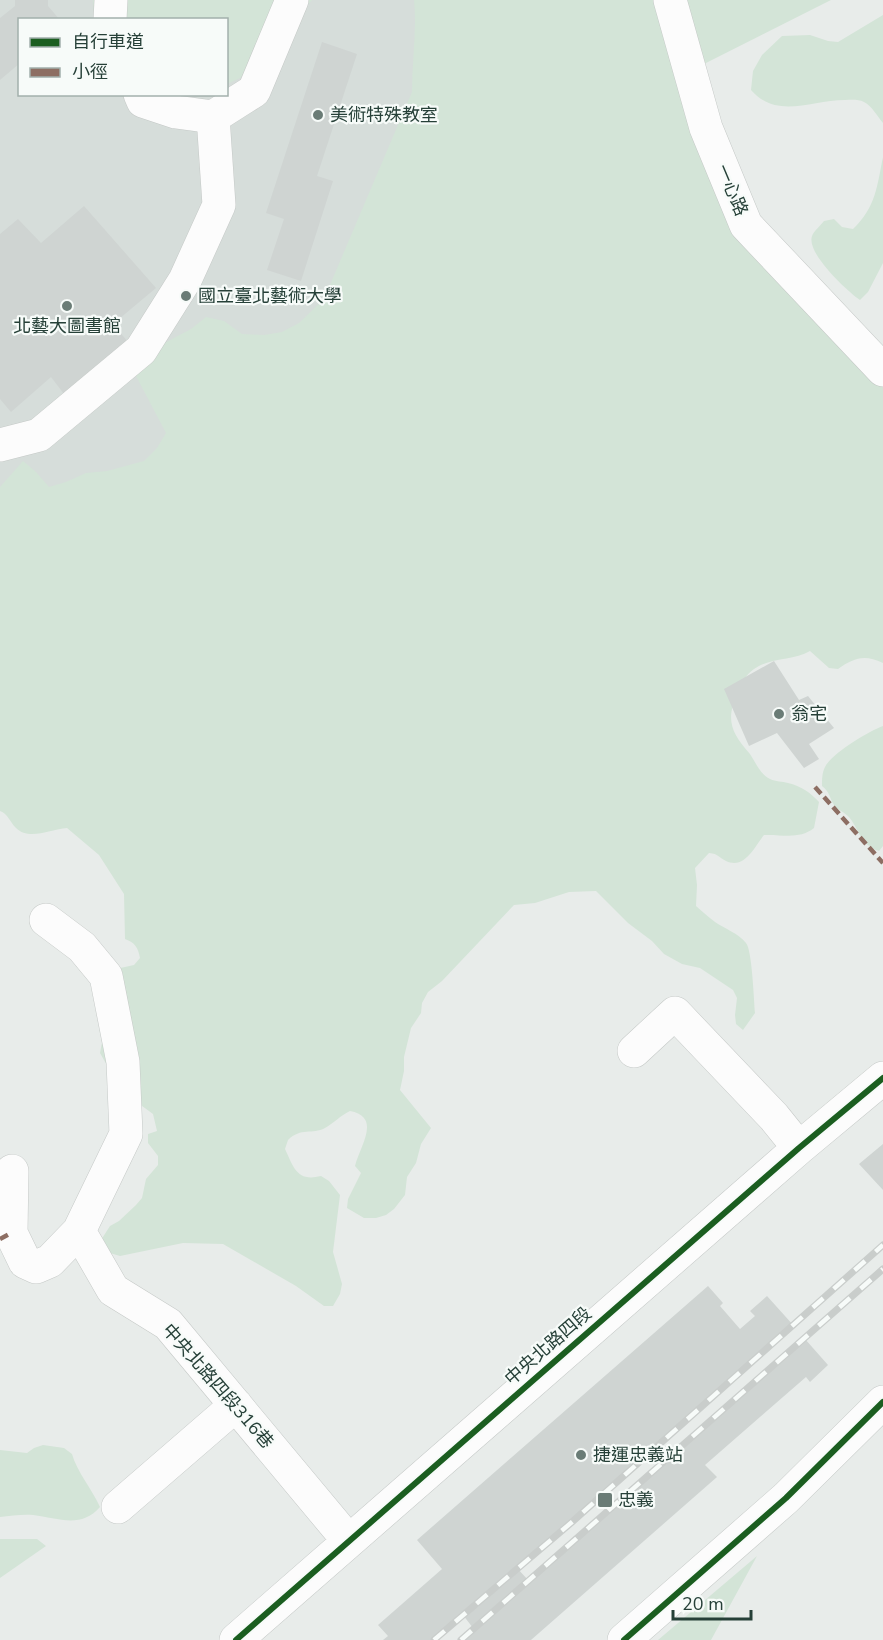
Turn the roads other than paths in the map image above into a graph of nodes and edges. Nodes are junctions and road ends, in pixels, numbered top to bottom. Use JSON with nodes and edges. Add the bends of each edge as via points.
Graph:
{"nodes":[{"id":1,"x":111,"y":0,"type":"edge"},
{"id":2,"x":292,"y":0,"type":"edge"},
{"id":3,"x":670,"y":0,"type":"edge"},
{"id":4,"x":110,"y":18,"type":"edge"},
{"id":5,"x":141,"y":96,"type":"edge"},
{"id":6,"x":213,"y":117,"type":"junction"},
{"id":7,"x":883,"y":370,"type":"edge"},
{"id":8,"x":0,"y":445,"type":"edge"},
{"id":9,"x":46,"y":920,"type":"dead end"},
{"id":10,"x":634,"y":1052,"type":"dead end"},
{"id":11,"x":883,"y":1078,"type":"edge"},
{"id":12,"x":799,"y":1148,"type":"junction"},
{"id":13,"x":12,"y":1171,"type":"dead end"},
{"id":14,"x":79,"y":1232,"type":"junction"},
{"id":15,"x":883,"y":1402,"type":"edge"},
{"id":16,"x":236,"y":1406,"type":"junction"},
{"id":17,"x":118,"y":1506,"type":"dead end"},
{"id":18,"x":348,"y":1540,"type":"junction"},
{"id":19,"x":236,"y":1640,"type":"edge"},
{"id":20,"x":624,"y":1640,"type":"edge"}],
"edges":[{"from":1,"to":4,"type":"street"},
{"from":2,"to":6,"type":"street","via":[[254,92]]},
{"from":3,"to":7,"type":"street","name":"一心路","via":[[706,128],[747,225]]},
{"from":5,"to":6,"type":"street","via":[[143,101],[176,112]]},
{"from":6,"to":8,"type":"street","via":[[219,205],[184,280],[141,350],[39,435]]},
{"from":9,"to":14,"type":"street","via":[[82,947],[106,976],[123,1062],[126,1134]]},
{"from":10,"to":12,"type":"street","via":[[675,1013]]},
{"from":11,"to":12,"type":"street","name":"中央北路四段"},
{"from":12,"to":18,"type":"street","name":"中央北路四段"},
{"from":13,"to":14,"type":"street","via":[[11,1233],[25,1262],[36,1267],[50,1261]]},
{"from":14,"to":16,"type":"street","name":"中央北路四段316巷","via":[[113,1290],[168,1324]]},
{"from":15,"to":20,"type":"street","via":[[786,1498]]},
{"from":16,"to":17,"type":"street"},
{"from":16,"to":18,"type":"street","name":"中央北路四段316巷"},
{"from":18,"to":19,"type":"street","name":"中央北路四段"}]}
